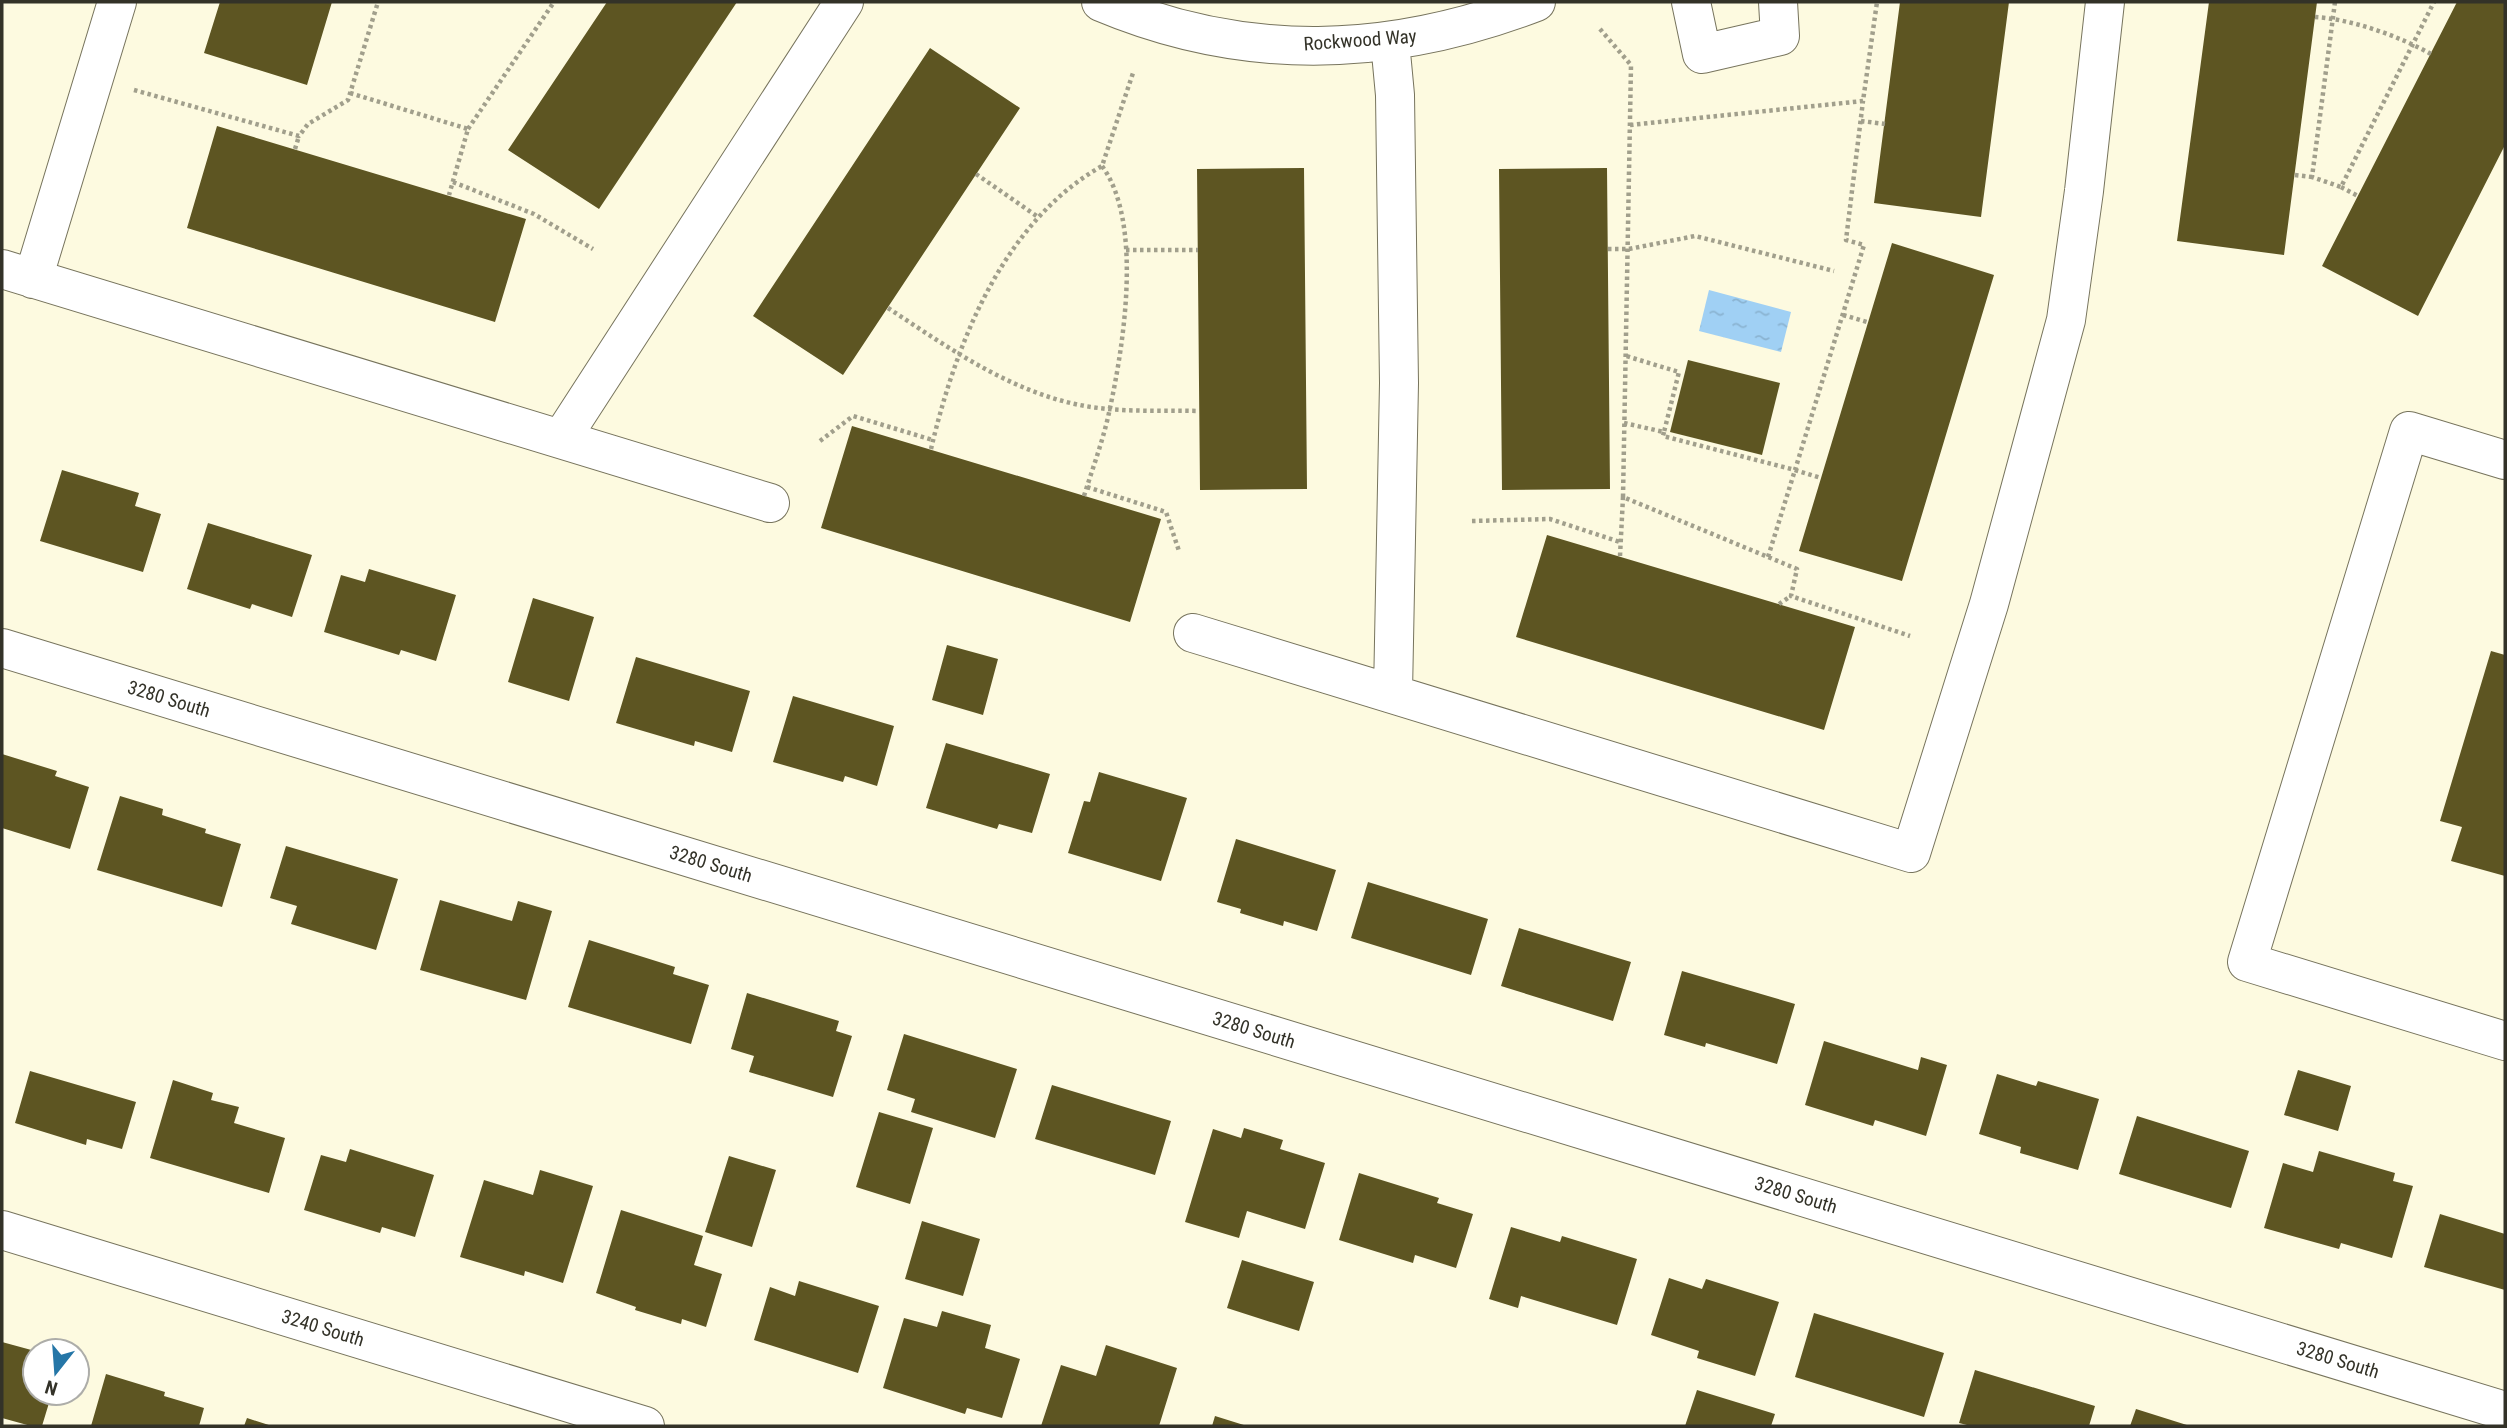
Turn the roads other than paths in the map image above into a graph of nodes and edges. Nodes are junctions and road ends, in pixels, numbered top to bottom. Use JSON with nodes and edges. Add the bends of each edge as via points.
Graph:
{"nodes":[{"id":1,"x":117,"y":2,"type":"edge"},
{"id":2,"x":845,"y":2,"type":"edge"},
{"id":3,"x":1101,"y":2,"type":"edge"},
{"id":4,"x":1536,"y":2,"type":"edge"},
{"id":5,"x":1691,"y":2,"type":"edge"},
{"id":6,"x":1778,"y":2,"type":"edge"},
{"id":7,"x":2105,"y":2,"type":"edge"},
{"id":8,"x":1390,"y":41,"type":"junction"},
{"id":9,"x":17,"y":274,"type":"edge"},
{"id":10,"x":561,"y":439,"type":"junction"},
{"id":11,"x":2505,"y":460,"type":"edge"},
{"id":12,"x":770,"y":503,"type":"dead end"},
{"id":13,"x":1193,"y":633,"type":"dead end"},
{"id":14,"x":2,"y":648,"type":"edge"},
{"id":15,"x":1393,"y":693,"type":"junction"},
{"id":16,"x":2505,"y":1041,"type":"edge"},
{"id":17,"x":2,"y":1230,"type":"edge"},
{"id":18,"x":2505,"y":1411,"type":"edge"},
{"id":19,"x":645,"y":1426,"type":"edge"}],
"edges":[{"from":1,"to":9,"type":"street"},
{"from":2,"to":10,"type":"street"},
{"from":3,"to":8,"type":"street","name":"Rockwood Way","via":[[1199,34],[1260,44]]},
{"from":4,"to":8,"type":"street","name":"Rockwood Way","via":[[1443,32]]},
{"from":5,"to":6,"type":"street","via":[[1702,54],[1780,36]]},
{"from":7,"to":15,"type":"street","via":[[2066,320],[1989,604],[1911,853]]},
{"from":8,"to":15,"type":"street","via":[[1395,95],[1399,383]]},
{"from":9,"to":10,"type":"street"},
{"from":10,"to":12,"type":"street"},
{"from":11,"to":16,"type":"street","via":[[2409,431],[2246,962]]},
{"from":13,"to":15,"type":"street"},
{"from":14,"to":18,"type":"street","name":"3280 South"},
{"from":17,"to":19,"type":"street","name":"3240 South"}]}
